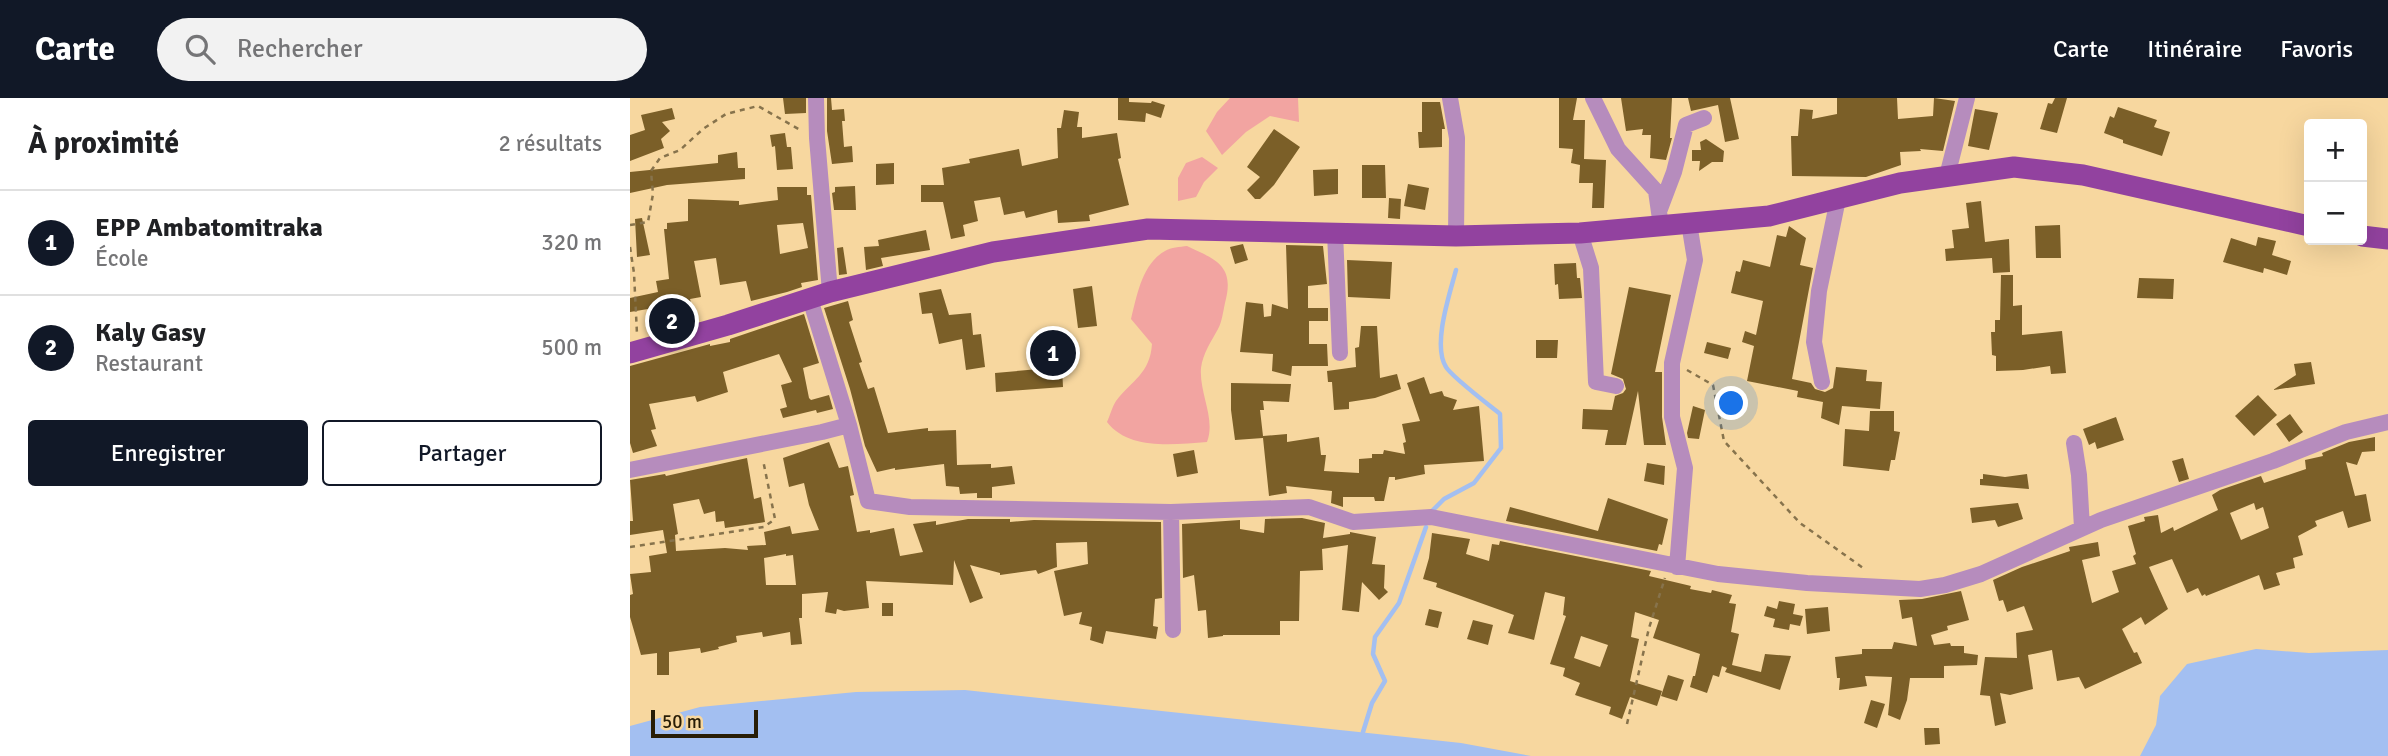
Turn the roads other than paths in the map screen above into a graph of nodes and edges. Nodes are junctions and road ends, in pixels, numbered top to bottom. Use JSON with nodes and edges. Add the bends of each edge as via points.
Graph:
{"nodes":[{"id":1,"x":816,"y":98,"type":"edge"},
{"id":2,"x":1450,"y":98,"type":"edge"},
{"id":3,"x":1593,"y":98,"type":"edge"},
{"id":4,"x":1967,"y":98,"type":"edge"},
{"id":5,"x":1704,"y":118,"type":"dead end"},
{"id":6,"x":1947,"y":177,"type":"junction"},
{"id":7,"x":1838,"y":199,"type":"junction"},
{"id":8,"x":1660,"y":218,"type":"junction"},
{"id":9,"x":1689,"y":223,"type":"junction"},
{"id":10,"x":2304,"y":225,"type":"edge"},
{"id":11,"x":1335,"y":232,"type":"junction"},
{"id":12,"x":1580,"y":233,"type":"junction"},
{"id":13,"x":1456,"y":236,"type":"junction"},
{"id":14,"x":2367,"y":237,"type":"edge"},
{"id":15,"x":2388,"y":239,"type":"edge"},
{"id":16,"x":820,"y":295,"type":"junction"},
{"id":17,"x":633,"y":352,"type":"edge"},
{"id":18,"x":1340,"y":353,"type":"dead end"},
{"id":19,"x":1822,"y":382,"type":"dead end"},
{"id":20,"x":1616,"y":386,"type":"dead end"},
{"id":21,"x":2388,"y":422,"type":"edge"},
{"id":22,"x":849,"y":425,"type":"junction"},
{"id":23,"x":2074,"y":443,"type":"dead end"},
{"id":24,"x":630,"y":470,"type":"edge"},
{"id":25,"x":1171,"y":512,"type":"junction"},
{"id":26,"x":2082,"y":528,"type":"junction"},
{"id":27,"x":1673,"y":566,"type":"junction"},
{"id":28,"x":1173,"y":630,"type":"dead end"}],
"edges":[{"from":1,"to":16,"type":"street"},
{"from":2,"to":13,"type":"street","via":[[1458,138]]},
{"from":3,"to":8,"type":"street","via":[[1618,149],[1656,191]]},
{"from":4,"to":6,"type":"street"},
{"from":5,"to":8,"type":"street","via":[[1686,125]]},
{"from":6,"to":7,"type":"main road"},
{"from":6,"to":10,"type":"main road","via":[[2014,167],[2083,174]]},
{"from":7,"to":9,"type":"main road","via":[[1769,216]]},
{"from":7,"to":19,"type":"street","via":[[1819,291],[1814,342]]},
{"from":8,"to":9,"type":"main road"},
{"from":8,"to":12,"type":"main road"},
{"from":9,"to":27,"type":"street","via":[[1695,260],[1671,363],[1672,417],[1685,468]]},
{"from":11,"to":13,"type":"main road"},
{"from":11,"to":16,"type":"main road","via":[[1149,229],[993,252]]},
{"from":11,"to":18,"type":"street"},
{"from":12,"to":13,"type":"main road"},
{"from":12,"to":20,"type":"street","via":[[1591,268],[1596,382]]},
{"from":14,"to":15,"type":"main road"},
{"from":16,"to":17,"type":"main road"},
{"from":16,"to":22,"type":"street"},
{"from":21,"to":26,"type":"street","via":[[2346,432]]},
{"from":22,"to":24,"type":"street"},
{"from":22,"to":25,"type":"street","via":[[868,501],[910,507]]},
{"from":23,"to":26,"type":"street"},
{"from":25,"to":27,"type":"street","via":[[1309,507],[1353,522],[1432,517]]},
{"from":25,"to":28,"type":"street"},
{"from":26,"to":27,"type":"street","via":[[1982,573],[1920,589],[1807,583]]}]}
